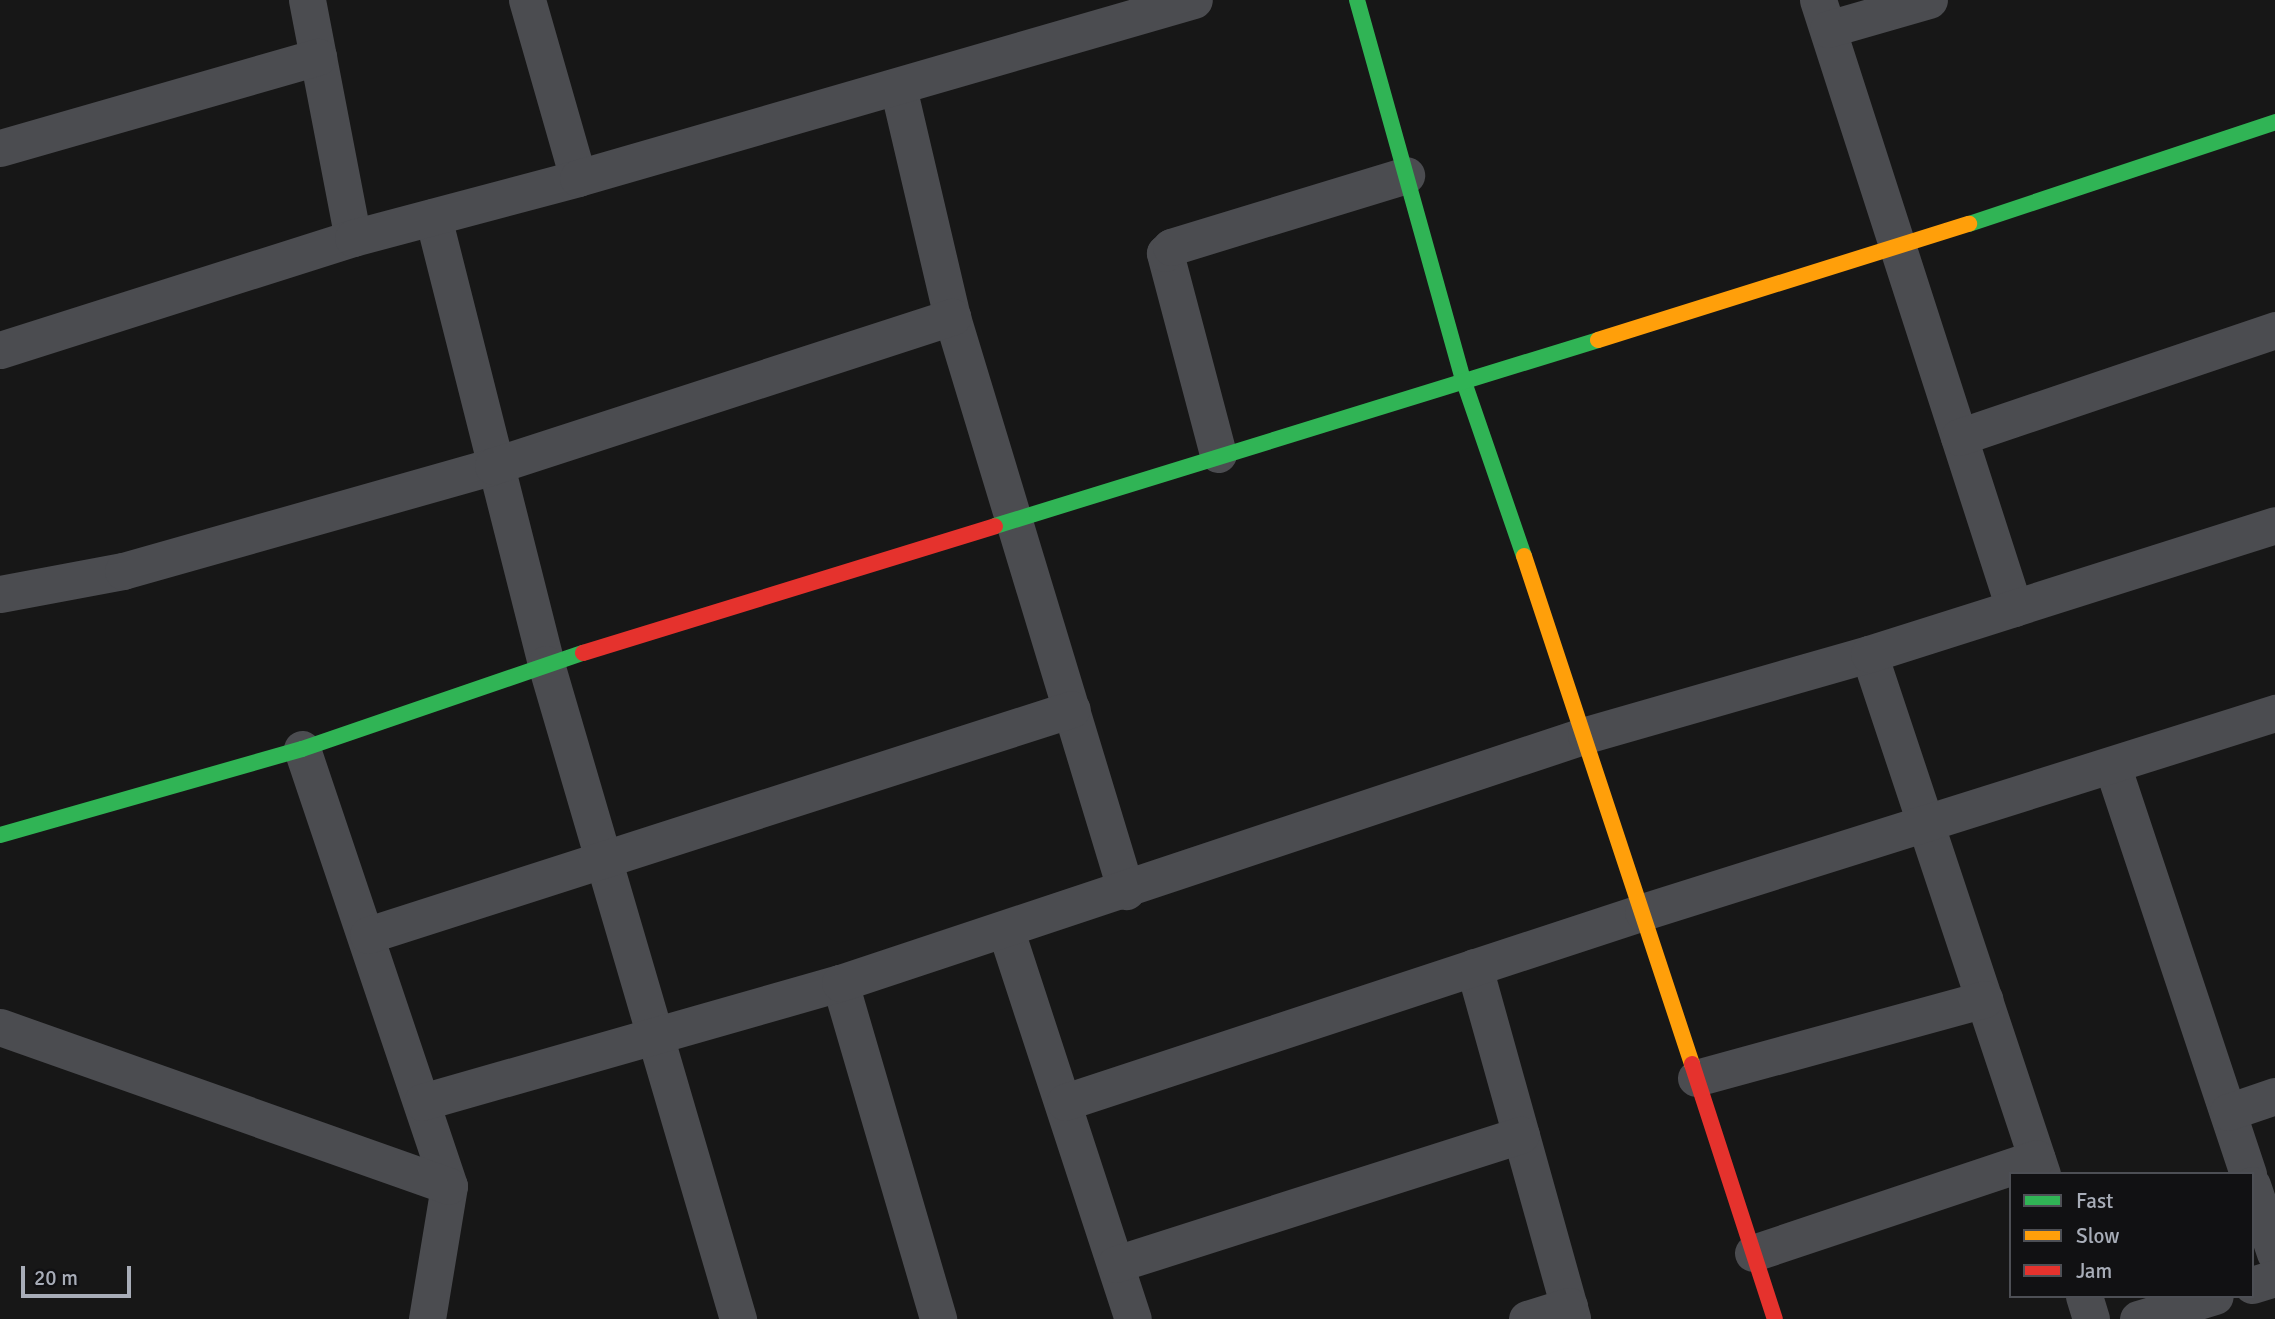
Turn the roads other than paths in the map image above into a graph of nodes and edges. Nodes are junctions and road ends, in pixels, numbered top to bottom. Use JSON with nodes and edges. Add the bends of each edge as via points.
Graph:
{"nodes":[{"id":1,"x":307,"y":0,"type":"edge"},
{"id":2,"x":527,"y":0,"type":"edge"},
{"id":3,"x":1194,"y":0,"type":"edge"},
{"id":4,"x":1357,"y":0,"type":"edge"},
{"id":5,"x":1929,"y":0,"type":"edge"},
{"id":6,"x":1102,"y":14,"type":"edge"},
{"id":7,"x":1823,"y":14,"type":"edge"},
{"id":8,"x":318,"y":57,"type":"junction"},
{"id":9,"x":898,"y":87,"type":"junction"},
{"id":10,"x":2275,"y":122,"type":"edge"},
{"id":11,"x":0,"y":148,"type":"edge"},
{"id":12,"x":1406,"y":175,"type":"junction"},
{"id":13,"x":578,"y":178,"type":"junction"},
{"id":14,"x":433,"y":217,"type":"junction"},
{"id":15,"x":353,"y":238,"type":"junction"},
{"id":16,"x":1901,"y":247,"type":"junction"},
{"id":17,"x":952,"y":317,"type":"junction"},
{"id":18,"x":2275,"y":330,"type":"edge"},
{"id":19,"x":0,"y":350,"type":"edge"},
{"id":20,"x":1464,"y":382,"type":"junction"},
{"id":21,"x":1959,"y":438,"type":"junction"},
{"id":22,"x":1218,"y":454,"type":"junction"},
{"id":23,"x":493,"y":466,"type":"junction"},
{"id":24,"x":1013,"y":520,"type":"junction"},
{"id":25,"x":2275,"y":525,"type":"edge"},
{"id":26,"x":0,"y":594,"type":"edge"},
{"id":27,"x":2014,"y":608,"type":"junction"},
{"id":28,"x":1869,"y":654,"type":"junction"},
{"id":29,"x":546,"y":664,"type":"junction"},
{"id":30,"x":1072,"y":709,"type":"junction"},
{"id":31,"x":2275,"y":713,"type":"edge"},
{"id":32,"x":1586,"y":735,"type":"junction"},
{"id":33,"x":302,"y":749,"type":"junction"},
{"id":34,"x":2112,"y":765,"type":"junction"},
{"id":35,"x":1923,"y":825,"type":"junction"},
{"id":36,"x":0,"y":835,"type":"edge"},
{"id":37,"x":603,"y":860,"type":"junction"},
{"id":38,"x":1126,"y":891,"type":"junction"},
{"id":39,"x":1643,"y":912,"type":"junction"},
{"id":40,"x":1006,"y":930,"type":"junction"},
{"id":41,"x":368,"y":936,"type":"junction"},
{"id":42,"x":1474,"y":967,"type":"junction"},
{"id":43,"x":840,"y":982,"type":"junction"},
{"id":44,"x":1984,"y":999,"type":"junction"},
{"id":45,"x":0,"y":1027,"type":"edge"},
{"id":46,"x":653,"y":1037,"type":"junction"},
{"id":47,"x":1696,"y":1078,"type":"junction"},
{"id":48,"x":2275,"y":1096,"type":"edge"},
{"id":49,"x":422,"y":1102,"type":"junction"},
{"id":50,"x":1065,"y":1102,"type":"junction"},
{"id":51,"x":2228,"y":1112,"type":"junction"},
{"id":52,"x":1521,"y":1135,"type":"junction"},
{"id":53,"x":2040,"y":1166,"type":"edge"},
{"id":54,"x":2020,"y":1172,"type":"edge"},
{"id":55,"x":2247,"y":1172,"type":"edge"},
{"id":56,"x":2009,"y":1175,"type":"edge"},
{"id":57,"x":449,"y":1186,"type":"junction"},
{"id":58,"x":2254,"y":1191,"type":"edge"},
{"id":59,"x":1753,"y":1253,"type":"junction"},
{"id":60,"x":2275,"y":1253,"type":"edge"},
{"id":61,"x":1116,"y":1264,"type":"junction"},
{"id":62,"x":2275,"y":1278,"type":"edge"},
{"id":63,"x":2254,"y":1284,"type":"edge"},
{"id":64,"x":2085,"y":1298,"type":"edge"},
{"id":65,"x":2208,"y":1298,"type":"edge"},
{"id":66,"x":1570,"y":1312,"type":"edge"},
{"id":67,"x":427,"y":1319,"type":"edge"},
{"id":68,"x":738,"y":1319,"type":"edge"},
{"id":69,"x":939,"y":1319,"type":"edge"},
{"id":70,"x":1133,"y":1319,"type":"edge"},
{"id":71,"x":1527,"y":1319,"type":"edge"},
{"id":72,"x":1775,"y":1319,"type":"edge"},
{"id":73,"x":2091,"y":1319,"type":"edge"},
{"id":74,"x":2138,"y":1319,"type":"edge"}],
"edges":[{"from":1,"to":8,"type":"street"},
{"from":2,"to":13,"type":"street"},
{"from":3,"to":6,"type":"street"},
{"from":4,"to":12,"type":"street"},
{"from":5,"to":7,"type":"street"},
{"from":6,"to":9,"type":"street"},
{"from":7,"to":16,"type":"street"},
{"from":8,"to":11,"type":"street"},
{"from":8,"to":15,"type":"street"},
{"from":9,"to":13,"type":"street"},
{"from":9,"to":17,"type":"street"},
{"from":10,"to":16,"type":"street"},
{"from":12,"to":20,"type":"street"},
{"from":12,"to":22,"type":"street","via":[[1171,247],[1165,253]]},
{"from":13,"to":14,"type":"street"},
{"from":14,"to":15,"type":"street"},
{"from":14,"to":23,"type":"street"},
{"from":15,"to":19,"type":"street"},
{"from":16,"to":20,"type":"street"},
{"from":16,"to":21,"type":"street"},
{"from":17,"to":23,"type":"street"},
{"from":17,"to":24,"type":"street"},
{"from":18,"to":21,"type":"street"},
{"from":20,"to":22,"type":"street"},
{"from":20,"to":32,"type":"street"},
{"from":21,"to":27,"type":"street"},
{"from":22,"to":24,"type":"street"},
{"from":23,"to":26,"type":"street","via":[[123,571]]},
{"from":23,"to":29,"type":"street"},
{"from":24,"to":29,"type":"street"},
{"from":24,"to":30,"type":"street"},
{"from":25,"to":27,"type":"street"},
{"from":27,"to":28,"type":"street"},
{"from":28,"to":32,"type":"street"},
{"from":28,"to":35,"type":"street"},
{"from":29,"to":33,"type":"street"},
{"from":29,"to":37,"type":"street"},
{"from":30,"to":37,"type":"street"},
{"from":30,"to":38,"type":"street"},
{"from":31,"to":34,"type":"street"},
{"from":32,"to":38,"type":"street"},
{"from":32,"to":39,"type":"street"},
{"from":33,"to":36,"type":"street"},
{"from":33,"to":41,"type":"street"},
{"from":34,"to":35,"type":"street"},
{"from":34,"to":51,"type":"street"},
{"from":35,"to":39,"type":"street"},
{"from":35,"to":44,"type":"street"},
{"from":37,"to":41,"type":"street"},
{"from":37,"to":46,"type":"street"},
{"from":38,"to":40,"type":"street"},
{"from":39,"to":42,"type":"street"},
{"from":39,"to":47,"type":"street"},
{"from":40,"to":43,"type":"street"},
{"from":40,"to":50,"type":"street"},
{"from":41,"to":49,"type":"street"},
{"from":42,"to":50,"type":"street"},
{"from":42,"to":52,"type":"street"},
{"from":43,"to":46,"type":"street"},
{"from":43,"to":69,"type":"street"},
{"from":44,"to":47,"type":"street"},
{"from":44,"to":53,"type":"street"},
{"from":45,"to":57,"type":"street"},
{"from":46,"to":49,"type":"street"},
{"from":46,"to":68,"type":"street"},
{"from":47,"to":59,"type":"street"},
{"from":48,"to":51,"type":"street"},
{"from":49,"to":57,"type":"street"},
{"from":50,"to":61,"type":"street"},
{"from":51,"to":55,"type":"street"},
{"from":52,"to":61,"type":"street"},
{"from":52,"to":66,"type":"street"},
{"from":53,"to":54,"type":"street"},
{"from":56,"to":59,"type":"street"},
{"from":57,"to":67,"type":"street"},
{"from":58,"to":60,"type":"street"},
{"from":59,"to":72,"type":"street"},
{"from":61,"to":70,"type":"street"},
{"from":62,"to":63,"type":"street"},
{"from":64,"to":73,"type":"street"},
{"from":65,"to":74,"type":"street"},
{"from":66,"to":71,"type":"street"}]}
